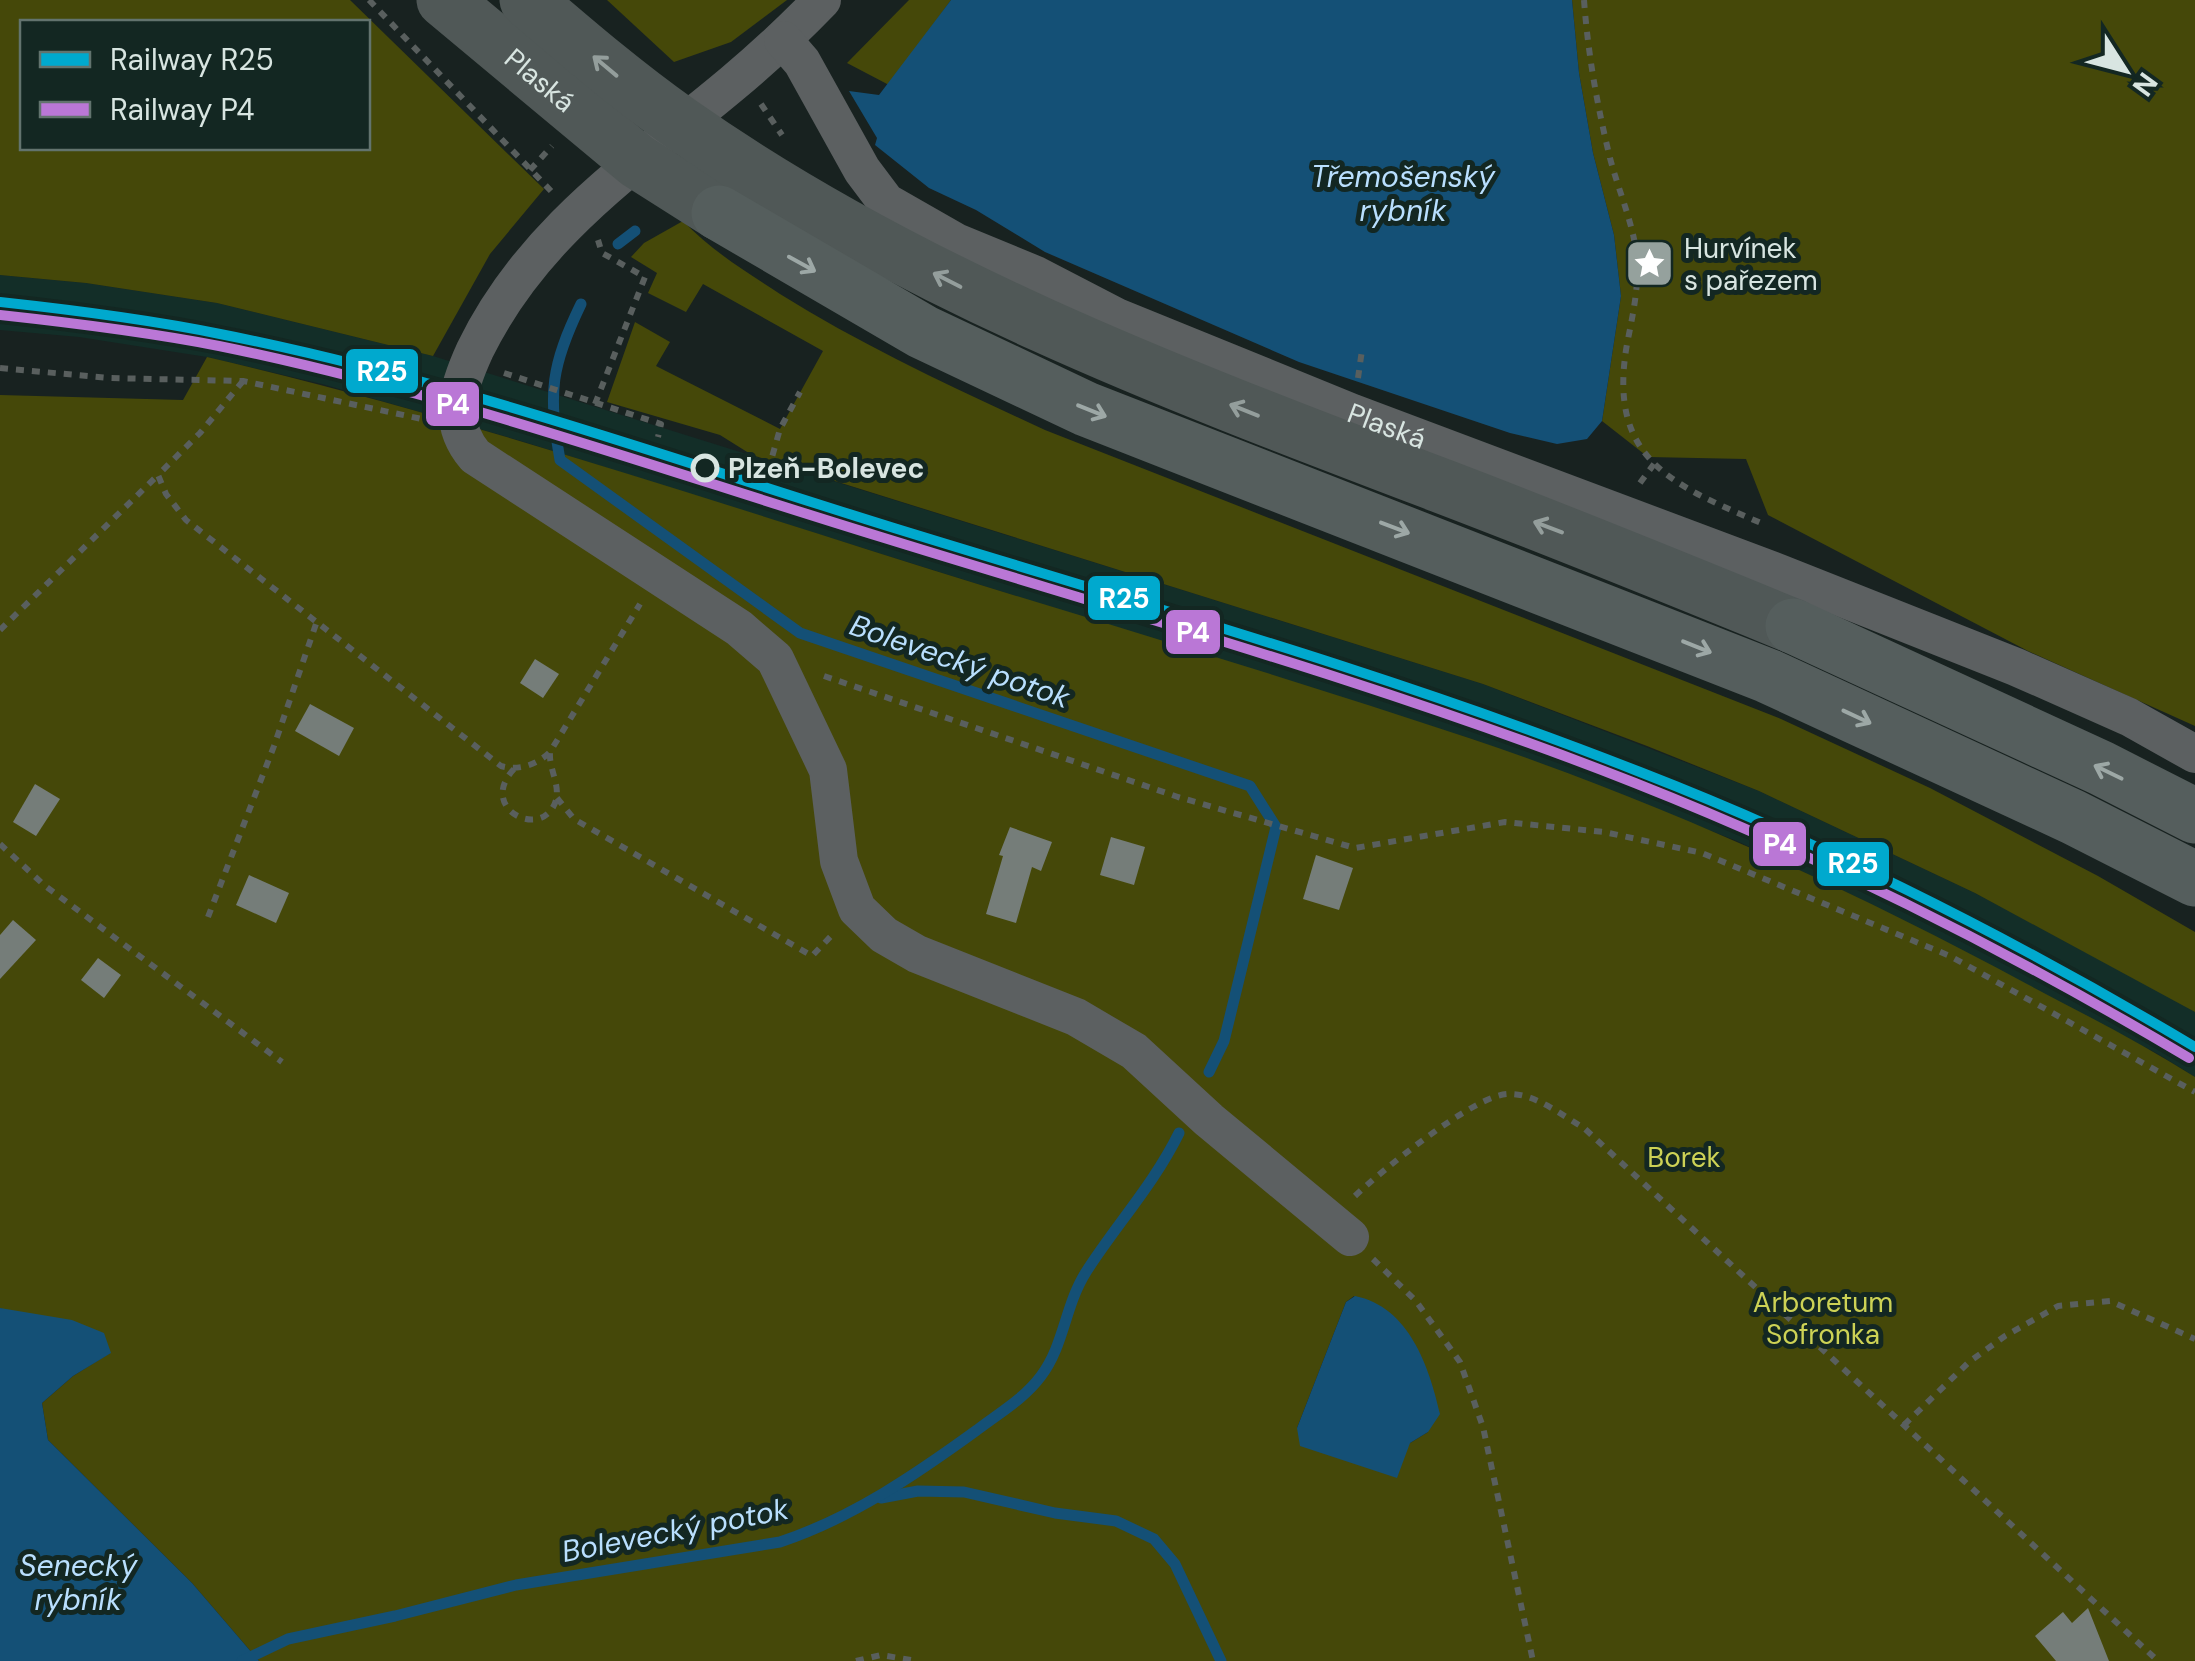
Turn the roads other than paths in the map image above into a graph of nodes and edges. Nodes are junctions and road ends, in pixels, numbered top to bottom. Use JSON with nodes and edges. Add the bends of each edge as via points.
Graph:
{"nodes":[{"id":1,"x":444,"y":0,"type":"edge"},
{"id":2,"x":527,"y":0,"type":"edge"},
{"id":3,"x":822,"y":0,"type":"edge"},
{"id":4,"x":783,"y":40,"type":"junction"},
{"id":5,"x":682,"y":125,"type":"junction"},
{"id":6,"x":637,"y":161,"type":"junction"},
{"id":7,"x":718,"y":213,"type":"joint"},
{"id":8,"x":1793,"y":626,"type":"joint"},
{"id":9,"x":2195,"y":754,"type":"edge"},
{"id":10,"x":2195,"y":816,"type":"edge"},
{"id":11,"x":2195,"y":878,"type":"edge"},
{"id":12,"x":1351,"y":1218,"type":"road end"}],
"edges":[{"from":1,"to":6,"type":"main road","name":"Plaská"},
{"from":5,"to":2,"type":"main road","name":"Plaská","one_way":true},
{"from":3,"to":4,"type":"street"},
{"from":4,"to":5,"type":"street"},
{"from":4,"to":9,"type":"street","name":"Plaská","via":[[886,202],[956,242],[1345,410],[2016,667]]},
{"from":5,"to":6,"type":"street"},
{"from":8,"to":5,"type":"main road","name":"Plaská","one_way":true,"via":[[1110,357],[950,282]]},
{"from":6,"to":7,"type":"main road","name":"Plaská"},
{"from":6,"to":12,"type":"street","via":[[514,282],[458,393],[461,440],[474,456],[739,628],[774,658],[828,770],[839,861],[857,909],[884,935],[1076,1017],[1134,1051],[1208,1120]]},
{"from":7,"to":11,"type":"highway","name":"Plaská","one_way":true,"via":[[923,332],[1086,409],[1768,676]]},
{"from":10,"to":8,"type":"highway","one_way":true}]}
